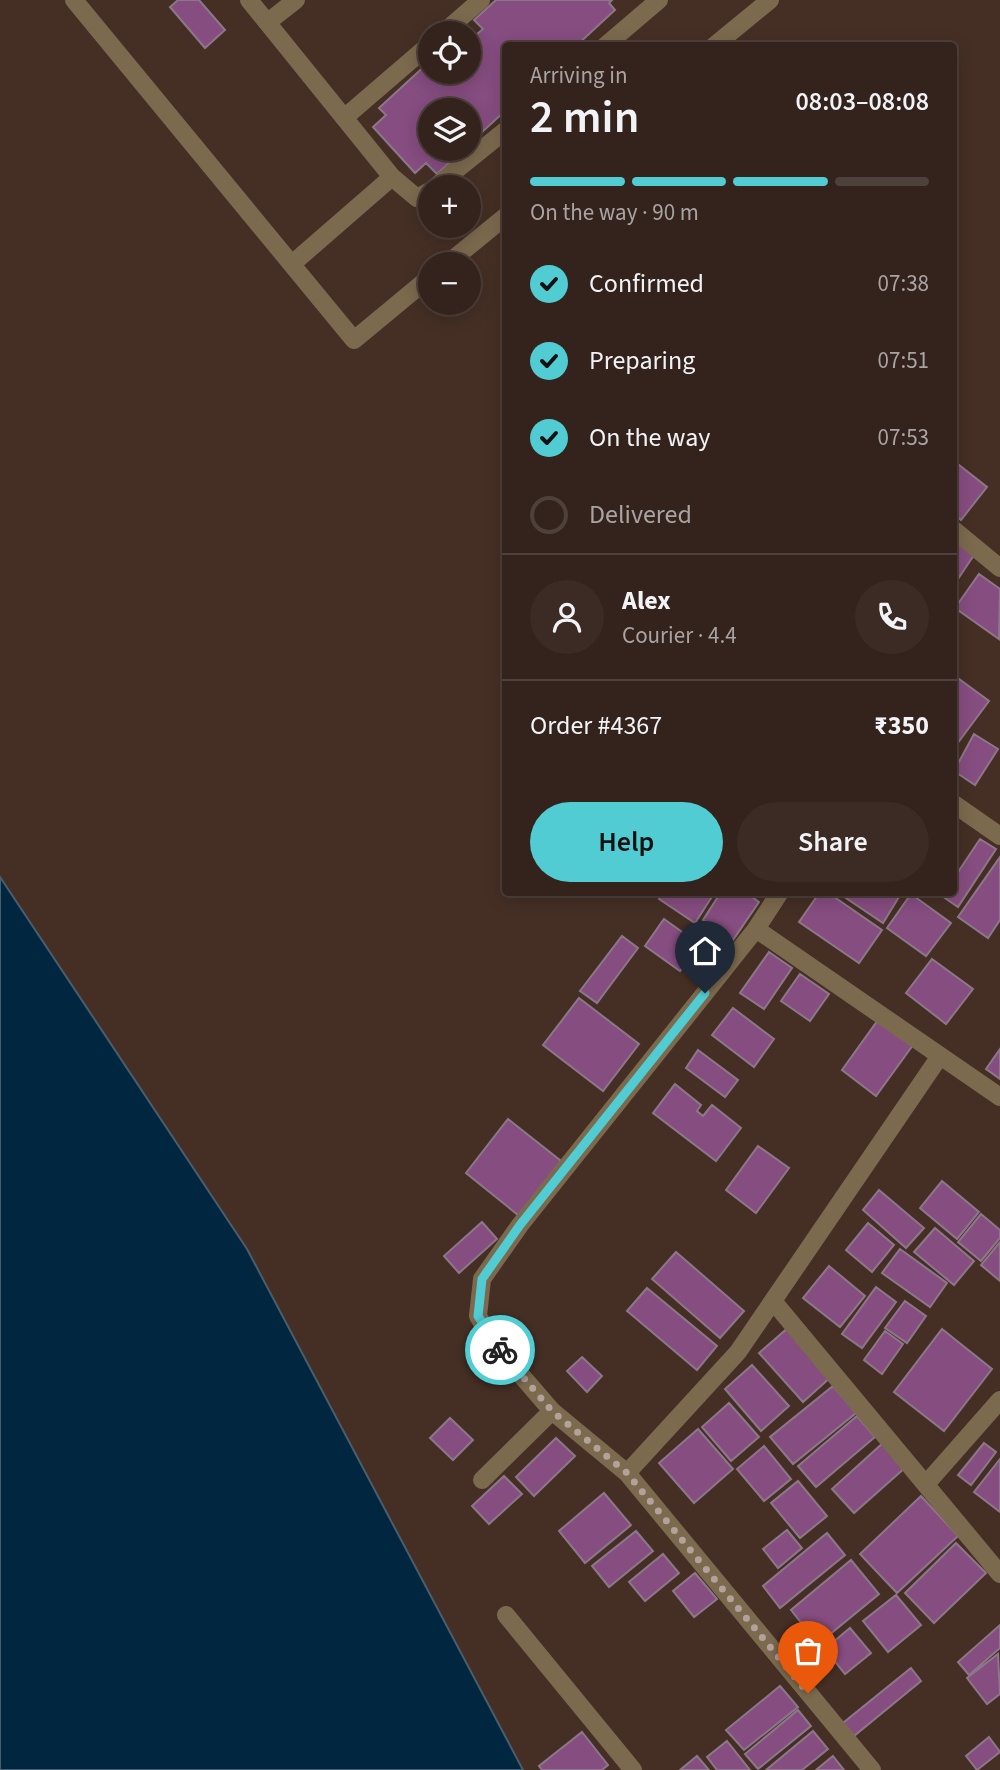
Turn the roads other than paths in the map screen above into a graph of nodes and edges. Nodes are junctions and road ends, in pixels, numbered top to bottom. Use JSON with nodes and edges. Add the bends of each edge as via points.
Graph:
{"nodes":[{"id":1,"x":74,"y":0,"type":"edge"},
{"id":2,"x":250,"y":0,"type":"edge"},
{"id":3,"x":296,"y":0,"type":"edge"},
{"id":4,"x":481,"y":0,"type":"edge"},
{"id":5,"x":658,"y":0,"type":"edge"},
{"id":6,"x":770,"y":0,"type":"edge"},
{"id":7,"x":457,"y":21,"type":"edge"},
{"id":8,"x":268,"y":22,"type":"junction"},
{"id":9,"x":610,"y":42,"type":"edge"},
{"id":10,"x":719,"y":42,"type":"edge"},
{"id":11,"x":418,"y":54,"type":"edge"},
{"id":12,"x":345,"y":118,"type":"junction"},
{"id":13,"x":502,"y":133,"type":"edge"},
{"id":14,"x":450,"y":175,"type":"edge"},
{"id":15,"x":392,"y":177,"type":"junction"},
{"id":16,"x":418,"y":197,"type":"edge"},
{"id":17,"x":502,"y":219,"type":"edge"},
{"id":18,"x":462,"y":252,"type":"edge"},
{"id":19,"x":292,"y":264,"type":"junction"},
{"id":20,"x":418,"y":287,"type":"edge"},
{"id":21,"x":957,"y":532,"type":"edge"},
{"id":22,"x":1000,"y":568,"type":"edge"},
{"id":23,"x":957,"y":806,"type":"edge"},
{"id":24,"x":1000,"y":836,"type":"edge"},
{"id":25,"x":777,"y":896,"type":"edge"},
{"id":26,"x":756,"y":929,"type":"junction"},
{"id":27,"x":940,"y":1056,"type":"junction"},
{"id":28,"x":1000,"y":1097,"type":"edge"},
{"id":29,"x":773,"y":1301,"type":"junction"},
{"id":30,"x":1000,"y":1400,"type":"edge"},
{"id":31,"x":552,"y":1411,"type":"junction"},
{"id":32,"x":627,"y":1473,"type":"junction"},
{"id":33,"x":482,"y":1480,"type":"dead end"},
{"id":34,"x":927,"y":1483,"type":"junction"},
{"id":35,"x":1000,"y":1574,"type":"edge"},
{"id":36,"x":506,"y":1615,"type":"dead end"},
{"id":37,"x":633,"y":1770,"type":"edge"},
{"id":38,"x":872,"y":1770,"type":"edge"}],
"edges":[{"from":1,"to":19,"type":"street"},
{"from":2,"to":8,"type":"street"},
{"from":3,"to":8,"type":"street"},
{"from":4,"to":7,"type":"street"},
{"from":5,"to":9,"type":"street"},
{"from":6,"to":10,"type":"street"},
{"from":8,"to":12,"type":"street"},
{"from":11,"to":12,"type":"street"},
{"from":12,"to":15,"type":"street"},
{"from":13,"to":14,"type":"street"},
{"from":15,"to":16,"type":"street"},
{"from":15,"to":19,"type":"street"},
{"from":17,"to":18,"type":"street"},
{"from":19,"to":20,"type":"street","via":[[354,340]]},
{"from":21,"to":22,"type":"street"},
{"from":23,"to":24,"type":"street"},
{"from":25,"to":26,"type":"street"},
{"from":26,"to":27,"type":"street"},
{"from":26,"to":31,"type":"street","via":[[482,1279],[478,1316],[495,1345]]},
{"from":27,"to":28,"type":"street"},
{"from":27,"to":29,"type":"street"},
{"from":29,"to":32,"type":"street","via":[[738,1352]]},
{"from":29,"to":34,"type":"street"},
{"from":30,"to":34,"type":"street"},
{"from":31,"to":32,"type":"street"},
{"from":31,"to":33,"type":"street"},
{"from":32,"to":38,"type":"street"},
{"from":34,"to":35,"type":"street"},
{"from":36,"to":37,"type":"street"}]}
